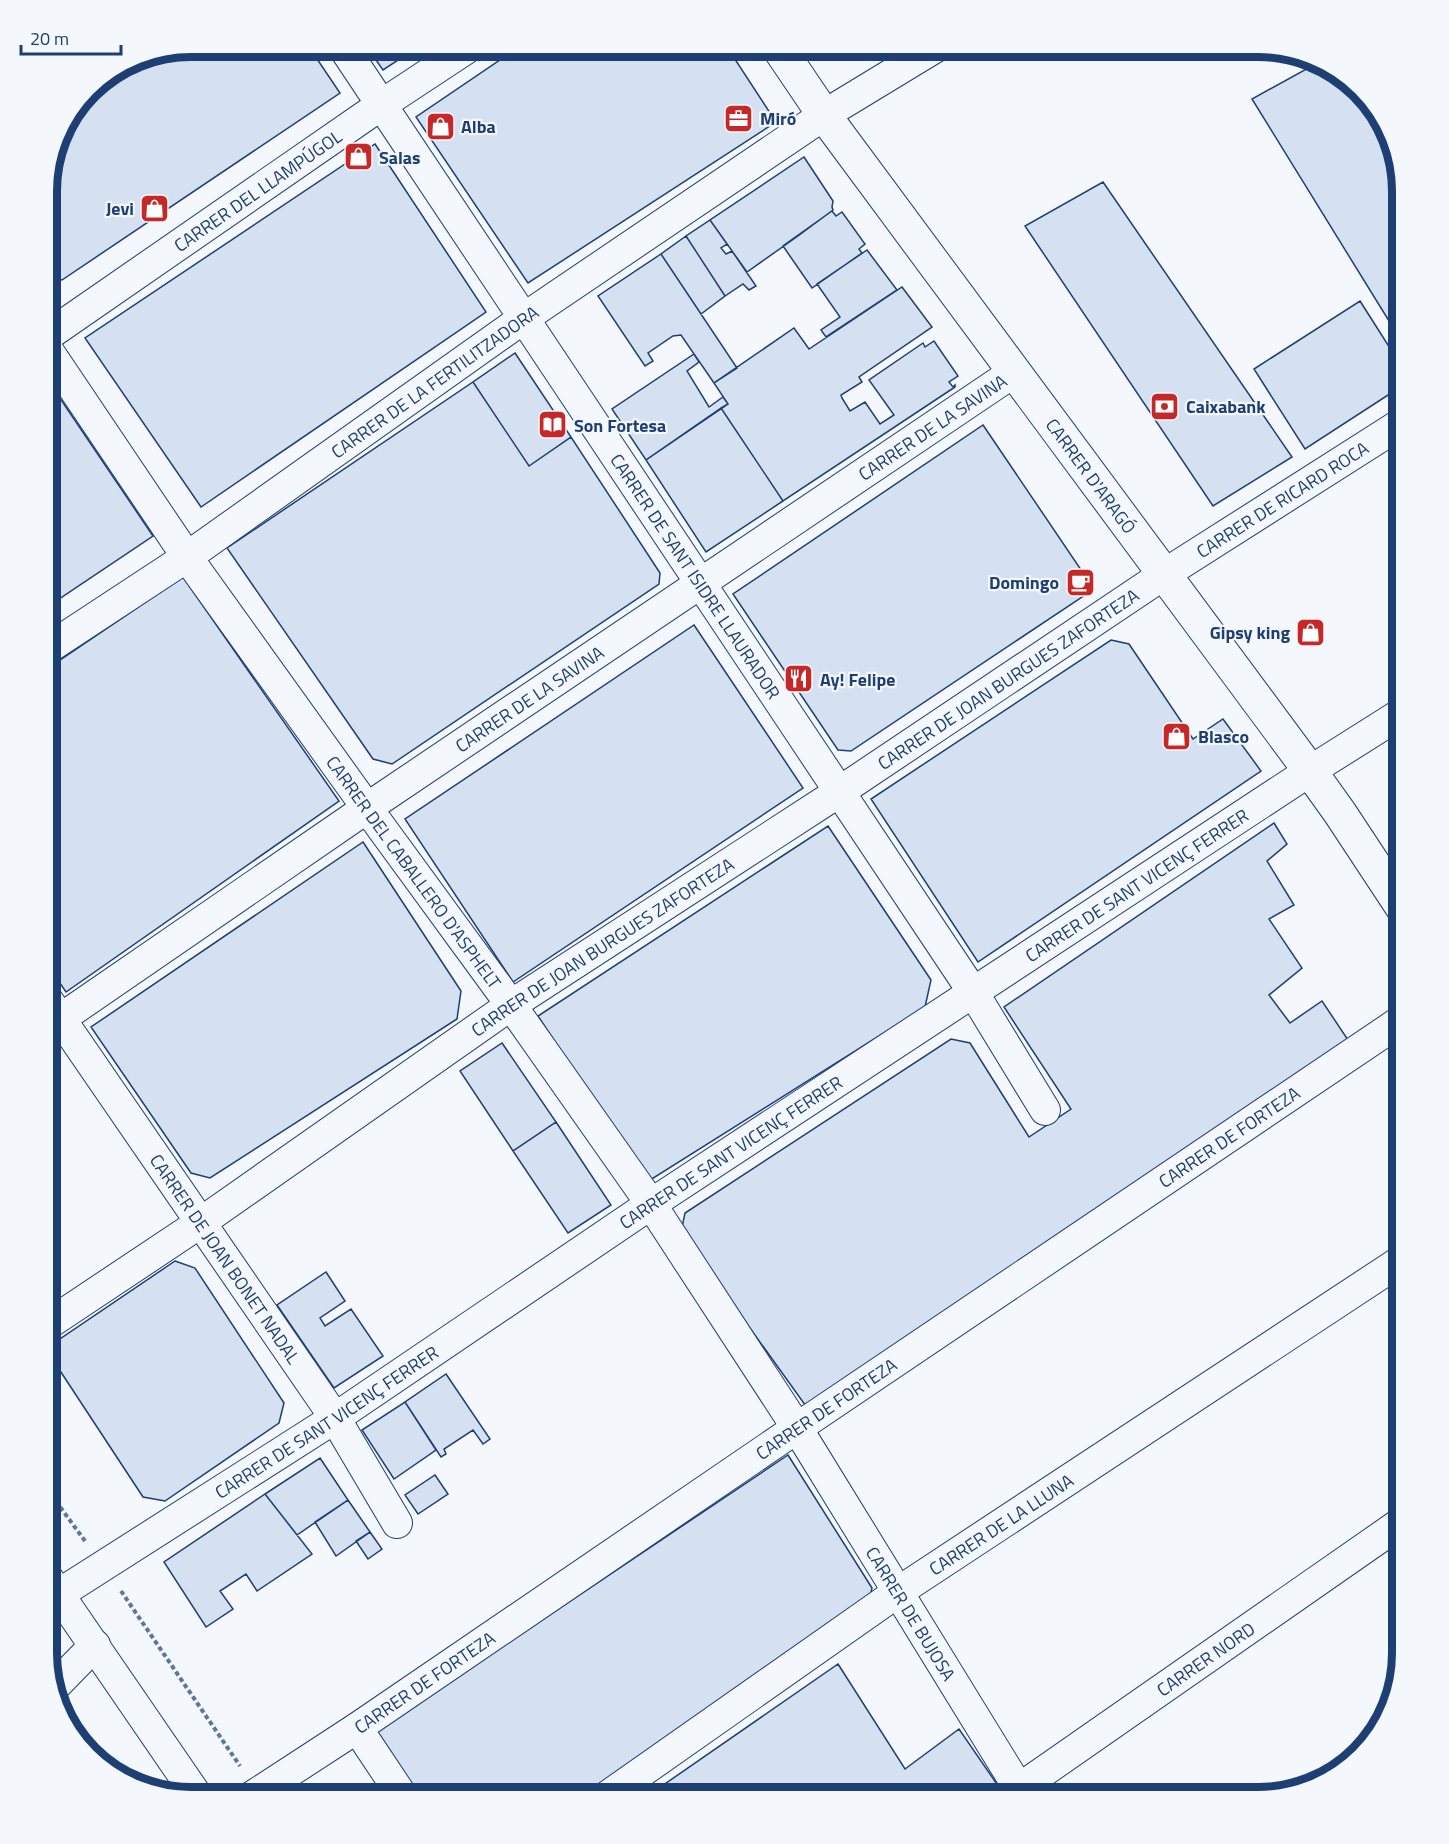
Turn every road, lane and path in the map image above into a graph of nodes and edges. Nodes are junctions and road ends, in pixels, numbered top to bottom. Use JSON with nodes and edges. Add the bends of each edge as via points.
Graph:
{"nodes":[{"id":1,"x":350,"y":57,"type":"edge"},
{"id":2,"x":455,"y":57,"type":"edge"},
{"id":3,"x":785,"y":57,"type":"edge"},
{"id":4,"x":920,"y":57,"type":"edge"},
{"id":5,"x":381,"y":105,"type":"junction"},
{"id":6,"x":824,"y":116,"type":"junction"},
{"id":7,"x":524,"y":318,"type":"junction"},
{"id":8,"x":57,"y":329,"type":"edge"},
{"id":9,"x":57,"y":364,"type":"edge"},
{"id":10,"x":1014,"y":372,"type":"junction"},
{"id":11,"x":1392,"y":429,"type":"edge"},
{"id":12,"x":187,"y":557,"type":"junction"},
{"id":13,"x":1163,"y":575,"type":"junction"},
{"id":14,"x":701,"y":584,"type":"junction"},
{"id":15,"x":57,"y":642,"type":"edge"},
{"id":16,"x":1392,"y":719,"type":"edge"},
{"id":17,"x":1310,"y":771,"type":"junction"},
{"id":18,"x":839,"y":792,"type":"junction"},
{"id":19,"x":367,"y":808,"type":"junction"},
{"id":20,"x":1392,"y":891,"type":"edge"},
{"id":21,"x":973,"y":992,"type":"junction"},
{"id":22,"x":511,"y":1005,"type":"junction"},
{"id":23,"x":57,"y":1011,"type":"edge"},
{"id":24,"x":57,"y":1023,"type":"edge"},
{"id":25,"x":1392,"y":1027,"type":"edge"},
{"id":26,"x":1045,"y":1110,"type":"dead end"},
{"id":27,"x":651,"y":1204,"type":"junction"},
{"id":28,"x":201,"y":1223,"type":"junction"},
{"id":29,"x":1392,"y":1267,"type":"edge"},
{"id":30,"x":57,"y":1318,"type":"edge"},
{"id":31,"x":335,"y":1418,"type":"junction"},
{"id":32,"x":797,"y":1428,"type":"junction"},
{"id":33,"x":57,"y":1504,"type":"edge"},
{"id":34,"x":397,"y":1523,"type":"dead end"},
{"id":35,"x":1392,"y":1529,"type":"edge"},
{"id":36,"x":104,"y":1567,"type":"junction"},
{"id":37,"x":57,"y":1584,"type":"edge"},
{"id":38,"x":57,"y":1591,"type":"edge"},
{"id":39,"x":898,"y":1592,"type":"junction"},
{"id":40,"x":95,"y":1645,"type":"junction"},
{"id":41,"x":60,"y":1681,"type":"edge"},
{"id":42,"x":357,"y":1728,"type":"junction"},
{"id":43,"x":191,"y":1787,"type":"edge"},
{"id":44,"x":249,"y":1787,"type":"edge"},
{"id":45,"x":266,"y":1787,"type":"edge"},
{"id":46,"x":396,"y":1787,"type":"edge"},
{"id":47,"x":620,"y":1787,"type":"edge"},
{"id":48,"x":1012,"y":1787,"type":"edge"},
{"id":49,"x":1028,"y":1787,"type":"edge"}],
"edges":[{"from":1,"to":5,"type":"street","name":"CARRER DE SANT ISIDRE LLAURADOR"},
{"from":2,"to":5,"type":"street","name":"CARRER DEL LLAMPÚGOL"},
{"from":3,"to":6,"type":"main road","name":"CARRER D'ARAGÓ"},
{"from":4,"to":6,"type":"street","name":"CARRER DE LA FERTILITZADORA"},
{"from":5,"to":7,"type":"street","name":"CARRER DE SANT ISIDRE LLAURADOR"},
{"from":5,"to":8,"type":"street","name":"CARRER DEL LLAMPÚGOL"},
{"from":6,"to":7,"type":"street","name":"CARRER DE LA FERTILITZADORA"},
{"from":6,"to":10,"type":"main road","name":"CARRER D'ARAGÓ"},
{"from":7,"to":12,"type":"street","name":"CARRER DE LA FERTILITZADORA"},
{"from":7,"to":14,"type":"street","name":"CARRER DE SANT ISIDRE LLAURADOR"},
{"from":9,"to":12,"type":"street","name":"CARRER DEL CABALLERO D'ASPHELT"},
{"from":10,"to":13,"type":"main road","name":"CARRER D'ARAGÓ"},
{"from":10,"to":14,"type":"street","name":"CARRER DE LA SAVINA"},
{"from":11,"to":13,"type":"street","name":"CARRER DE RICARD ROCA"},
{"from":12,"to":15,"type":"street","name":"CARRER DE LA FERTILITZADORA"},
{"from":12,"to":19,"type":"street","name":"CARRER DEL CABALLERO D'ASPHELT"},
{"from":13,"to":17,"type":"main road","name":"CARRER D'ARAGÓ"},
{"from":13,"to":18,"type":"street","name":"CARRER DE JOAN BURGUES ZAFORTEZA"},
{"from":14,"to":18,"type":"street","name":"CARRER DE SANT ISIDRE LLAURADOR"},
{"from":14,"to":19,"type":"street","name":"CARRER DE LA SAVINA"},
{"from":16,"to":17,"type":"street","name":"CARRER DE SANT VICENÇ FERRER"},
{"from":17,"to":20,"type":"main road","name":"CARRER D'ARAGÓ"},
{"from":17,"to":21,"type":"street","name":"CARRER DE SANT VICENÇ FERRER"},
{"from":18,"to":21,"type":"street","name":"CARRER DE SANT ISIDRE LLAURADOR"},
{"from":18,"to":22,"type":"street","name":"CARRER DE JOAN BURGUES ZAFORTEZA"},
{"from":19,"to":22,"type":"street","name":"CARRER DEL CABALLERO D'ASPHELT"},
{"from":19,"to":23,"type":"street","name":"CARRER DE LA SAVINA"},
{"from":21,"to":26,"type":"street","name":"CARRER DE SANT ISIDRE LLAURADOR"},
{"from":21,"to":27,"type":"street","name":"CARRER DE SANT VICENÇ FERRER"},
{"from":22,"to":27,"type":"street","name":"CARRER DEL CABALLERO D'ASPHELT"},
{"from":22,"to":28,"type":"street","name":"CARRER DE JOAN BURGUES ZAFORTEZA"},
{"from":24,"to":28,"type":"street","name":"CARRER DE JOAN BONET NADAL"},
{"from":25,"to":32,"type":"street","name":"CARRER DE FORTEZA"},
{"from":27,"to":31,"type":"street","name":"CARRER DE SANT VICENÇ FERRER"},
{"from":27,"to":32,"type":"street","name":"CARRER DEL CABALLERO D'ASPHELT"},
{"from":28,"to":30,"type":"street","name":"CARRER DE JOAN BURGUES ZAFORTEZA"},
{"from":28,"to":31,"type":"street","name":"CARRER DE JOAN BONET NADAL"},
{"from":29,"to":39,"type":"street","name":"CARRER DE LA LLUNA"},
{"from":31,"to":34,"type":"street","name":"CARRER DE JOAN BONET NADAL"},
{"from":31,"to":36,"type":"street","name":"CARRER DE SANT VICENÇ FERRER"},
{"from":32,"to":39,"type":"street","name":"CARRER DE BUJOSA"},
{"from":32,"to":42,"type":"street","name":"CARRER DE FORTEZA"},
{"from":33,"to":36,"type":"path"},
{"from":35,"to":49,"type":"street","name":"CARRER NORD"},
{"from":36,"to":37,"type":"street","name":"CARRER DE SANT VICENÇ FERRER"},
{"from":36,"to":44,"type":"path"},
{"from":38,"to":40,"type":"street"},
{"from":39,"to":47,"type":"street","name":"CARRER DE LA LLUNA"},
{"from":39,"to":48,"type":"street","name":"CARRER DE BUJOSA"},
{"from":40,"to":41,"type":"street"},
{"from":40,"to":43,"type":"street"},
{"from":42,"to":45,"type":"street","name":"CARRER DE FORTEZA"},
{"from":42,"to":46,"type":"street"}]}
